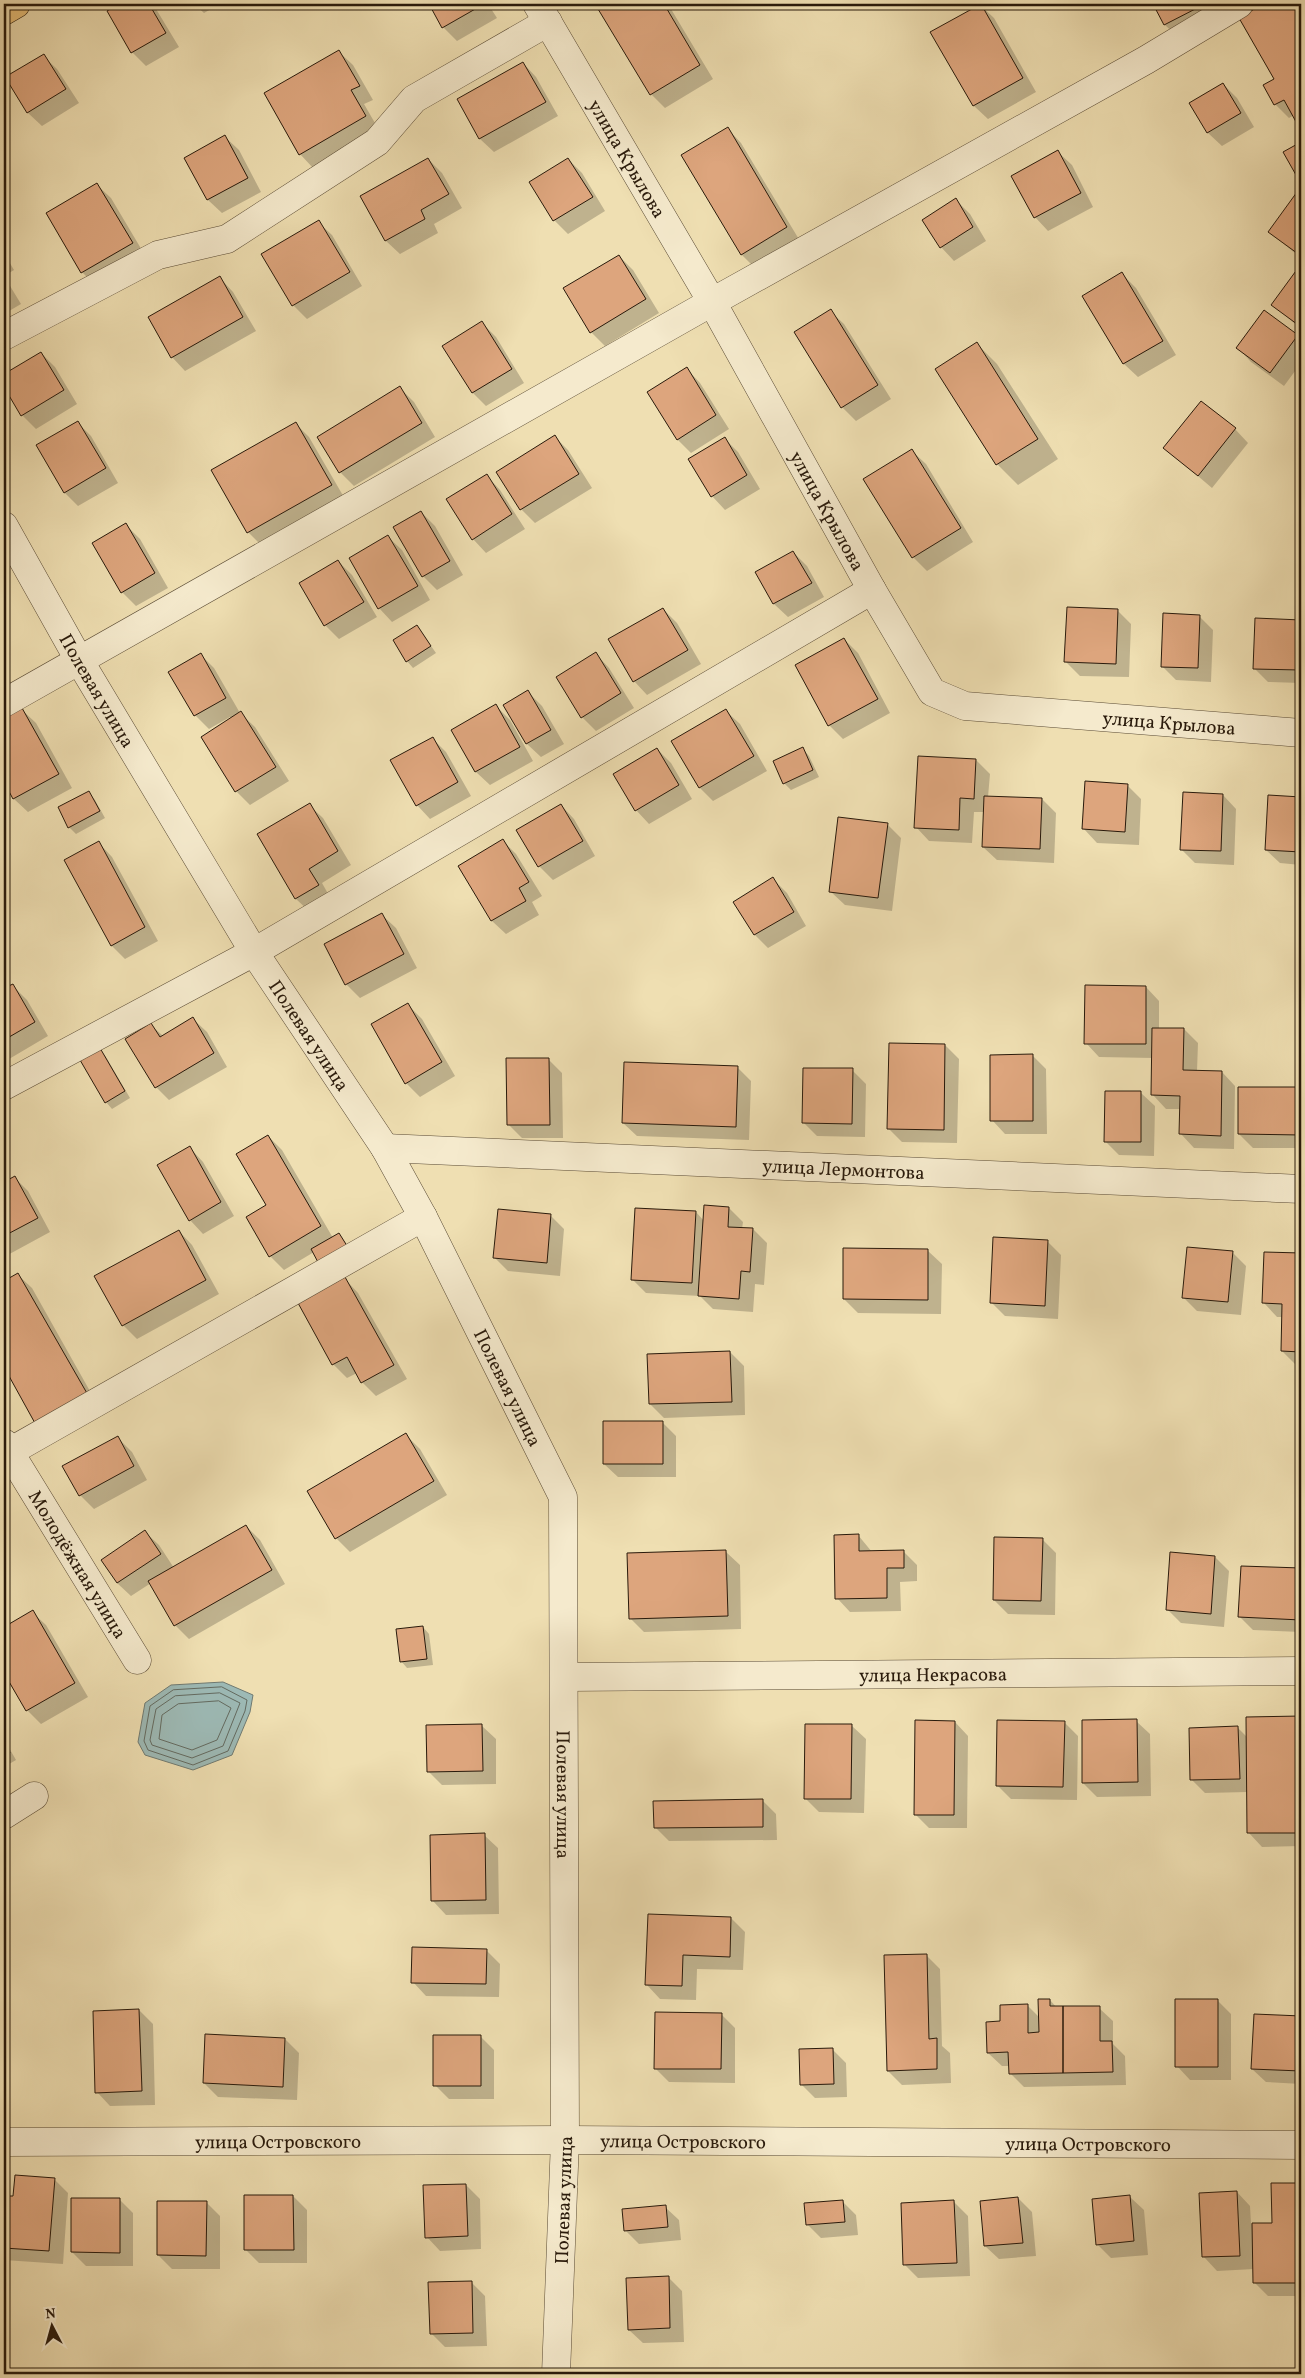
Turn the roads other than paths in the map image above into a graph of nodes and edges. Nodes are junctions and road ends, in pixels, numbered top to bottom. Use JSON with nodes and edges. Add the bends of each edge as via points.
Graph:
{"nodes":[{"id":1,"x":16,"y":4,"type":"edge"},
{"id":2,"x":1239,"y":4,"type":"edge"},
{"id":3,"x":4,"y":10,"type":"edge"},
{"id":4,"x":542,"y":13,"type":"edge"},
{"id":5,"x":712,"y":302,"type":"junction"},
{"id":6,"x":4,"y":336,"type":"edge"},
{"id":7,"x":4,"y":526,"type":"edge"},
{"id":8,"x":872,"y":590,"type":"junction"},
{"id":9,"x":79,"y":660,"type":"junction"},
{"id":10,"x":4,"y":703,"type":"edge"},
{"id":11,"x":1301,"y":733,"type":"edge"},
{"id":12,"x":254,"y":952,"type":"junction"},
{"id":13,"x":4,"y":1086,"type":"edge"},
{"id":14,"x":385,"y":1148,"type":"junction"},
{"id":15,"x":1301,"y":1189,"type":"edge"},
{"id":16,"x":422,"y":1217,"type":"junction"},
{"id":17,"x":5,"y":1450,"type":"edge"},
{"id":18,"x":137,"y":1660,"type":"dead end"},
{"id":19,"x":1301,"y":1671,"type":"edge"},
{"id":20,"x":565,"y":1677,"type":"junction"},
{"id":21,"x":34,"y":1796,"type":"dead end"},
{"id":22,"x":4,"y":1816,"type":"edge"},
{"id":23,"x":565,"y":2140,"type":"junction"},
{"id":24,"x":4,"y":2142,"type":"edge"},
{"id":25,"x":1301,"y":2145,"type":"edge"},
{"id":26,"x":556,"y":2374,"type":"edge"}],
"edges":[{"from":1,"to":3,"type":"main road"},
{"from":2,"to":5,"type":"street","via":[[1146,60]]},
{"from":4,"to":5,"type":"street","name":"улица Крылова"},
{"from":4,"to":6,"type":"street","via":[[414,99],[377,142],[227,238],[158,255]]},
{"from":5,"to":8,"type":"street","name":"улица Крылова"},
{"from":5,"to":9,"type":"street"},
{"from":7,"to":9,"type":"street","name":"Полевая улица"},
{"from":8,"to":11,"type":"street","name":"улица Крылова","via":[[932,692],[965,706]]},
{"from":8,"to":12,"type":"street"},
{"from":9,"to":10,"type":"street"},
{"from":9,"to":12,"type":"street","name":"Полевая улица"},
{"from":12,"to":13,"type":"street"},
{"from":12,"to":14,"type":"street","name":"Полевая улица"},
{"from":14,"to":15,"type":"street","name":"улица Лермонтова"},
{"from":14,"to":16,"type":"street","name":"Полевая улица"},
{"from":16,"to":17,"type":"street"},
{"from":16,"to":20,"type":"street","name":"Полевая улица","via":[[563,1497]]},
{"from":17,"to":18,"type":"street","name":"Молодёжная улица"},
{"from":19,"to":20,"type":"street","name":"улица Некрасова"},
{"from":20,"to":23,"type":"street","name":"Полевая улица"},
{"from":21,"to":22,"type":"street"},
{"from":23,"to":24,"type":"street","name":"улица Островского"},
{"from":23,"to":25,"type":"street","name":"улица Островского"},
{"from":23,"to":26,"type":"street","name":"Полевая улица"}]}
